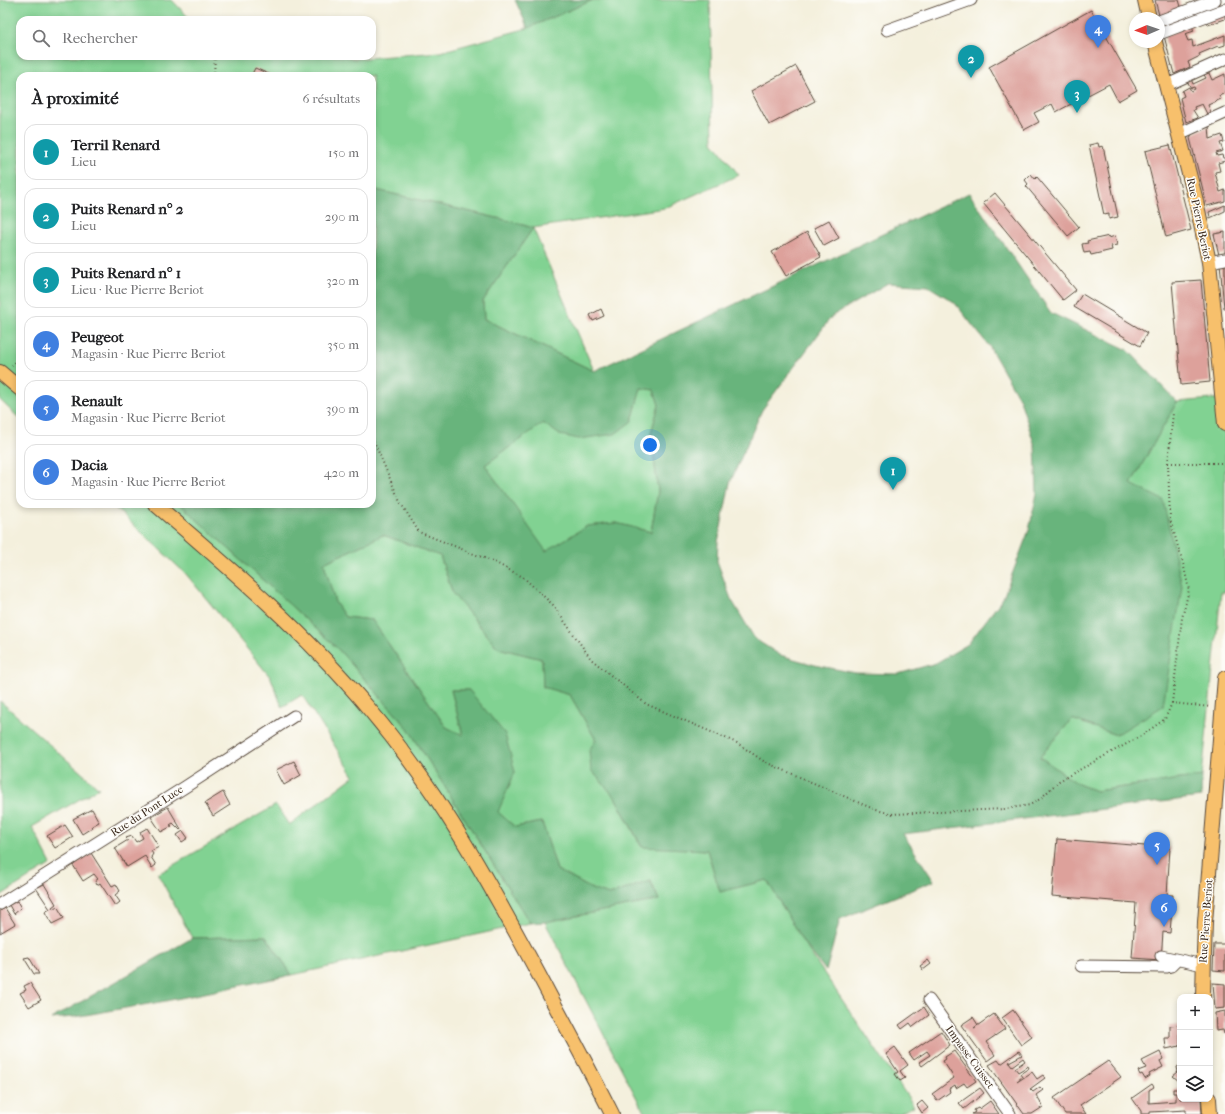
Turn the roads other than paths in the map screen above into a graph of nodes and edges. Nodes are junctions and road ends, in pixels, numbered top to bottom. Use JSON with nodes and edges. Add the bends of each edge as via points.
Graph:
{"nodes":[{"id":1,"x":972,"y":0,"type":"edge"},
{"id":2,"x":1145,"y":0,"type":"edge"},
{"id":3,"x":1214,"y":0,"type":"edge"},
{"id":4,"x":1219,"y":0,"type":"edge"},
{"id":5,"x":1225,"y":5,"type":"edge"},
{"id":6,"x":1225,"y":9,"type":"edge"},
{"id":7,"x":1148,"y":12,"type":"edge"},
{"id":8,"x":1165,"y":19,"type":"edge"},
{"id":9,"x":887,"y":30,"type":"dead end"},
{"id":10,"x":1165,"y":32,"type":"edge"},
{"id":11,"x":1157,"y":48,"type":"edge"},
{"id":12,"x":1225,"y":59,"type":"edge"},
{"id":13,"x":1167,"y":85,"type":"junction"},
{"id":14,"x":1225,"y":113,"type":"edge"},
{"id":15,"x":1179,"y":134,"type":"junction"},
{"id":16,"x":1225,"y":259,"type":"edge"},
{"id":17,"x":1209,"y":262,"type":"junction"},
{"id":18,"x":1221,"y":337,"type":"edge"},
{"id":19,"x":0,"y":372,"type":"edge"},
{"id":20,"x":16,"y":386,"type":"edge"},
{"id":21,"x":1225,"y":424,"type":"edge"},
{"id":22,"x":160,"y":508,"type":"edge"},
{"id":23,"x":1225,"y":678,"type":"edge"},
{"id":24,"x":294,"y":716,"type":"dead end"},
{"id":25,"x":1220,"y":789,"type":"edge"},
{"id":26,"x":0,"y":904,"type":"edge"},
{"id":27,"x":1161,"y":956,"type":"dead end"},
{"id":28,"x":1177,"y":960,"type":"junction"},
{"id":29,"x":1203,"y":965,"type":"junction"},
{"id":30,"x":1081,"y":966,"type":"dead end"},
{"id":31,"x":1204,"y":994,"type":"edge"},
{"id":32,"x":929,"y":1000,"type":"dead end"},
{"id":33,"x":1209,"y":1102,"type":"edge"},
{"id":34,"x":612,"y":1114,"type":"edge"},
{"id":35,"x":1010,"y":1114,"type":"edge"},
{"id":36,"x":1210,"y":1114,"type":"edge"}],
"edges":[{"from":1,"to":9,"type":"street"},
{"from":2,"to":7,"type":"main road"},
{"from":3,"to":8,"type":"street"},
{"from":4,"to":5,"type":"street"},
{"from":6,"to":10,"type":"street"},
{"from":11,"to":13,"type":"main road","name":"Rue Pierre Beriot"},
{"from":12,"to":13,"type":"street"},
{"from":13,"to":15,"type":"main road","name":"Rue Pierre Beriot"},
{"from":14,"to":15,"type":"street"},
{"from":15,"to":17,"type":"main road","name":"Rue Pierre Beriot"},
{"from":16,"to":17,"type":"street"},
{"from":17,"to":18,"type":"main road","name":"Rue Pierre Beriot"},
{"from":18,"to":21,"type":"main road","name":"Rue Pierre Beriot"},
{"from":19,"to":20,"type":"main road"},
{"from":22,"to":34,"type":"main road","via":[[281,614],[342,677],[402,750],[482,870]]},
{"from":23,"to":25,"type":"main road","name":"Rue Pierre Beriot"},
{"from":24,"to":26,"type":"street","name":"Rue du Pont Luce"},
{"from":25,"to":29,"type":"main road","name":"Rue Pierre Beriot","via":[[1205,922]]},
{"from":27,"to":28,"type":"street"},
{"from":28,"to":29,"type":"street"},
{"from":28,"to":30,"type":"street","via":[[1167,967]]},
{"from":29,"to":31,"type":"main road","name":"Rue Pierre Beriot"},
{"from":32,"to":35,"type":"street","name":"Impasse Cuisset"},
{"from":33,"to":36,"type":"main road"}]}
